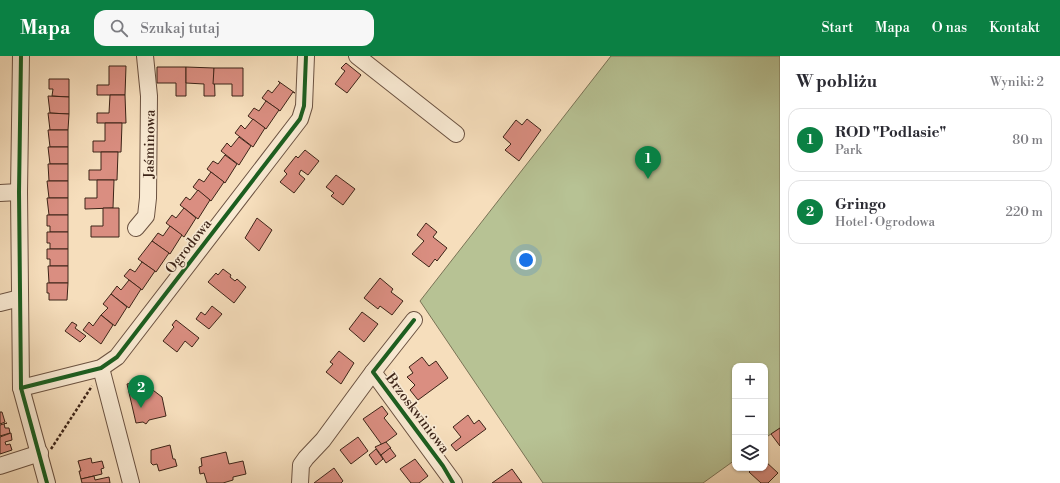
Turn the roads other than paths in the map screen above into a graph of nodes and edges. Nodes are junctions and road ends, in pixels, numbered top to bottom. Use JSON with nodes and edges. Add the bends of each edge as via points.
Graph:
{"nodes":[{"id":1,"x":21,"y":56,"type":"edge"},
{"id":2,"x":145,"y":56,"type":"edge"},
{"id":3,"x":306,"y":56,"type":"edge"},
{"id":4,"x":357,"y":56,"type":"edge"},
{"id":5,"x":456,"y":134,"type":"dead end"},
{"id":6,"x":19,"y":192,"type":"junction"},
{"id":7,"x":0,"y":193,"type":"edge"},
{"id":8,"x":136,"y":228,"type":"dead end"},
{"id":9,"x":20,"y":298,"type":"junction"},
{"id":10,"x":0,"y":303,"type":"edge"},
{"id":11,"x":414,"y":320,"type":"dead end"},
{"id":12,"x":102,"y":371,"type":"junction"},
{"id":13,"x":373,"y":372,"type":"junction"},
{"id":14,"x":22,"y":388,"type":"junction"},
{"id":15,"x":45,"y":451,"type":"junction"},
{"id":16,"x":0,"y":466,"type":"edge"},
{"id":17,"x":47,"y":483,"type":"edge"},
{"id":18,"x":131,"y":483,"type":"edge"},
{"id":19,"x":300,"y":483,"type":"edge"},
{"id":20,"x":454,"y":483,"type":"edge"}],
"edges":[{"from":1,"to":6,"type":"street"},
{"from":2,"to":8,"type":"street","name":"Jaśminowa","via":[[150,96],[148,198],[146,216]]},
{"from":3,"to":12,"type":"street","name":"Ogrodowa","via":[[304,106],[300,119],[117,357]]},
{"from":4,"to":5,"type":"street"},
{"from":6,"to":7,"type":"street"},
{"from":6,"to":9,"type":"street"},
{"from":9,"to":10,"type":"street"},
{"from":9,"to":14,"type":"street"},
{"from":11,"to":13,"type":"street","name":"Brzoskwiniowa"},
{"from":12,"to":14,"type":"street","name":"Ogrodowa"},
{"from":12,"to":18,"type":"street"},
{"from":13,"to":19,"type":"street","via":[[323,440],[301,465]]},
{"from":13,"to":20,"type":"street","name":"Brzoskwiniowa"},
{"from":14,"to":15,"type":"street"},
{"from":15,"to":16,"type":"street"},
{"from":15,"to":17,"type":"street"}]}
